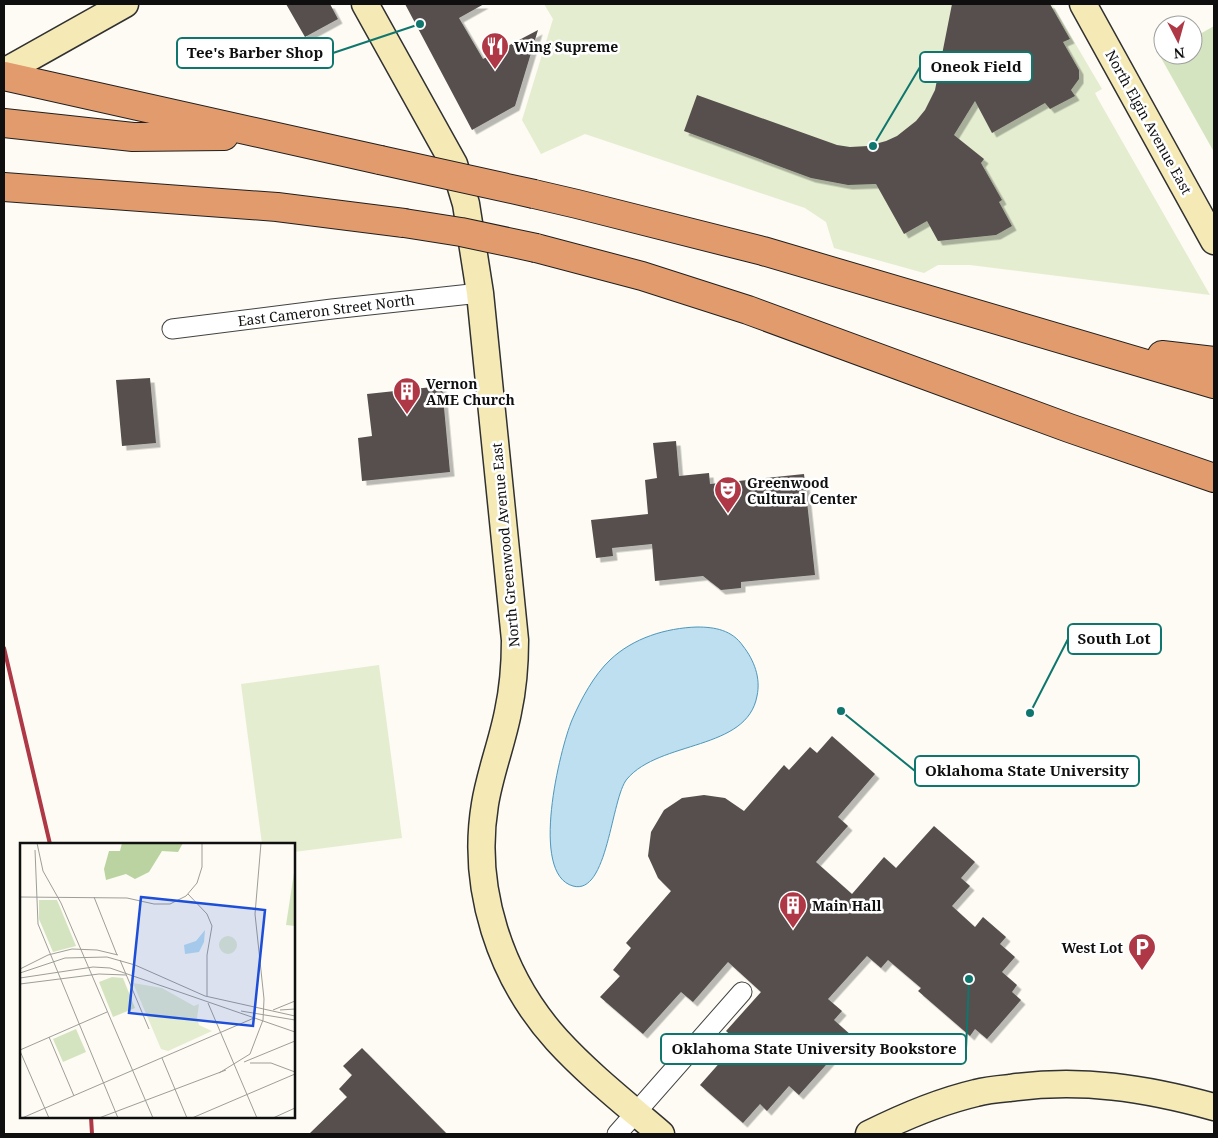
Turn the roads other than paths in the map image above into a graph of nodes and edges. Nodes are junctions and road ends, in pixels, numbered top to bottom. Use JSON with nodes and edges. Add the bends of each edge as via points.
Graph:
{"nodes":[{"id":1,"x":125,"y":4,"type":"edge"},
{"id":2,"x":365,"y":4,"type":"edge"},
{"id":3,"x":1083,"y":4,"type":"edge"},
{"id":4,"x":4,"y":74,"type":"edge"},
{"id":5,"x":4,"y":123,"type":"edge"},
{"id":6,"x":274,"y":136,"type":"junction"},
{"id":7,"x":4,"y":187,"type":"edge"},
{"id":8,"x":1214,"y":241,"type":"edge"},
{"id":9,"x":480,"y":293,"type":"junction"},
{"id":10,"x":949,"y":306,"type":"junction"},
{"id":11,"x":172,"y":329,"type":"dead end"},
{"id":12,"x":1214,"y":361,"type":"edge"},
{"id":13,"x":1214,"y":384,"type":"edge"},
{"id":14,"x":1212,"y":478,"type":"edge"},
{"id":15,"x":742,"y":992,"type":"dead end"},
{"id":16,"x":1214,"y":1107,"type":"edge"},
{"id":17,"x":636,"y":1112,"type":"junction"},
{"id":18,"x":617,"y":1134,"type":"edge"},
{"id":19,"x":661,"y":1134,"type":"edge"},
{"id":20,"x":869,"y":1134,"type":"edge"}],
"edges":[{"from":1,"to":4,"type":"street"},
{"from":2,"to":9,"type":"street","name":"North Greenwood Avenue East","via":[[454,164],[466,204]]},
{"from":3,"to":8,"type":"street","name":"North Elgin Avenue East"},
{"from":4,"to":6,"type":"highway"},
{"from":5,"to":6,"type":"highway","via":[[133,136]]},
{"from":6,"to":10,"type":"highway","bridge":true,"via":[[587,206],[764,251]]},
{"from":7,"to":14,"type":"highway","bridge":true,"via":[[277,207],[461,232],[536,248],[730,304]]},
{"from":9,"to":11,"type":"street","name":"East Cameron Street North"},
{"from":9,"to":17,"type":"street","name":"North Greenwood Avenue East","via":[[515,640],[509,711],[487,792],[483,820],[482,858],[488,902],[496,935],[524,996],[557,1040]]},
{"from":10,"to":12,"type":"highway","via":[[1075,339],[1147,353]]},
{"from":10,"to":13,"type":"highway"},
{"from":15,"to":17,"type":"street"},
{"from":16,"to":20,"type":"street","via":[[1117,1086],[1031,1085],[977,1092],[934,1105]]},
{"from":17,"to":18,"type":"street"},
{"from":17,"to":19,"type":"street","name":"North Greenwood Avenue East"}]}
